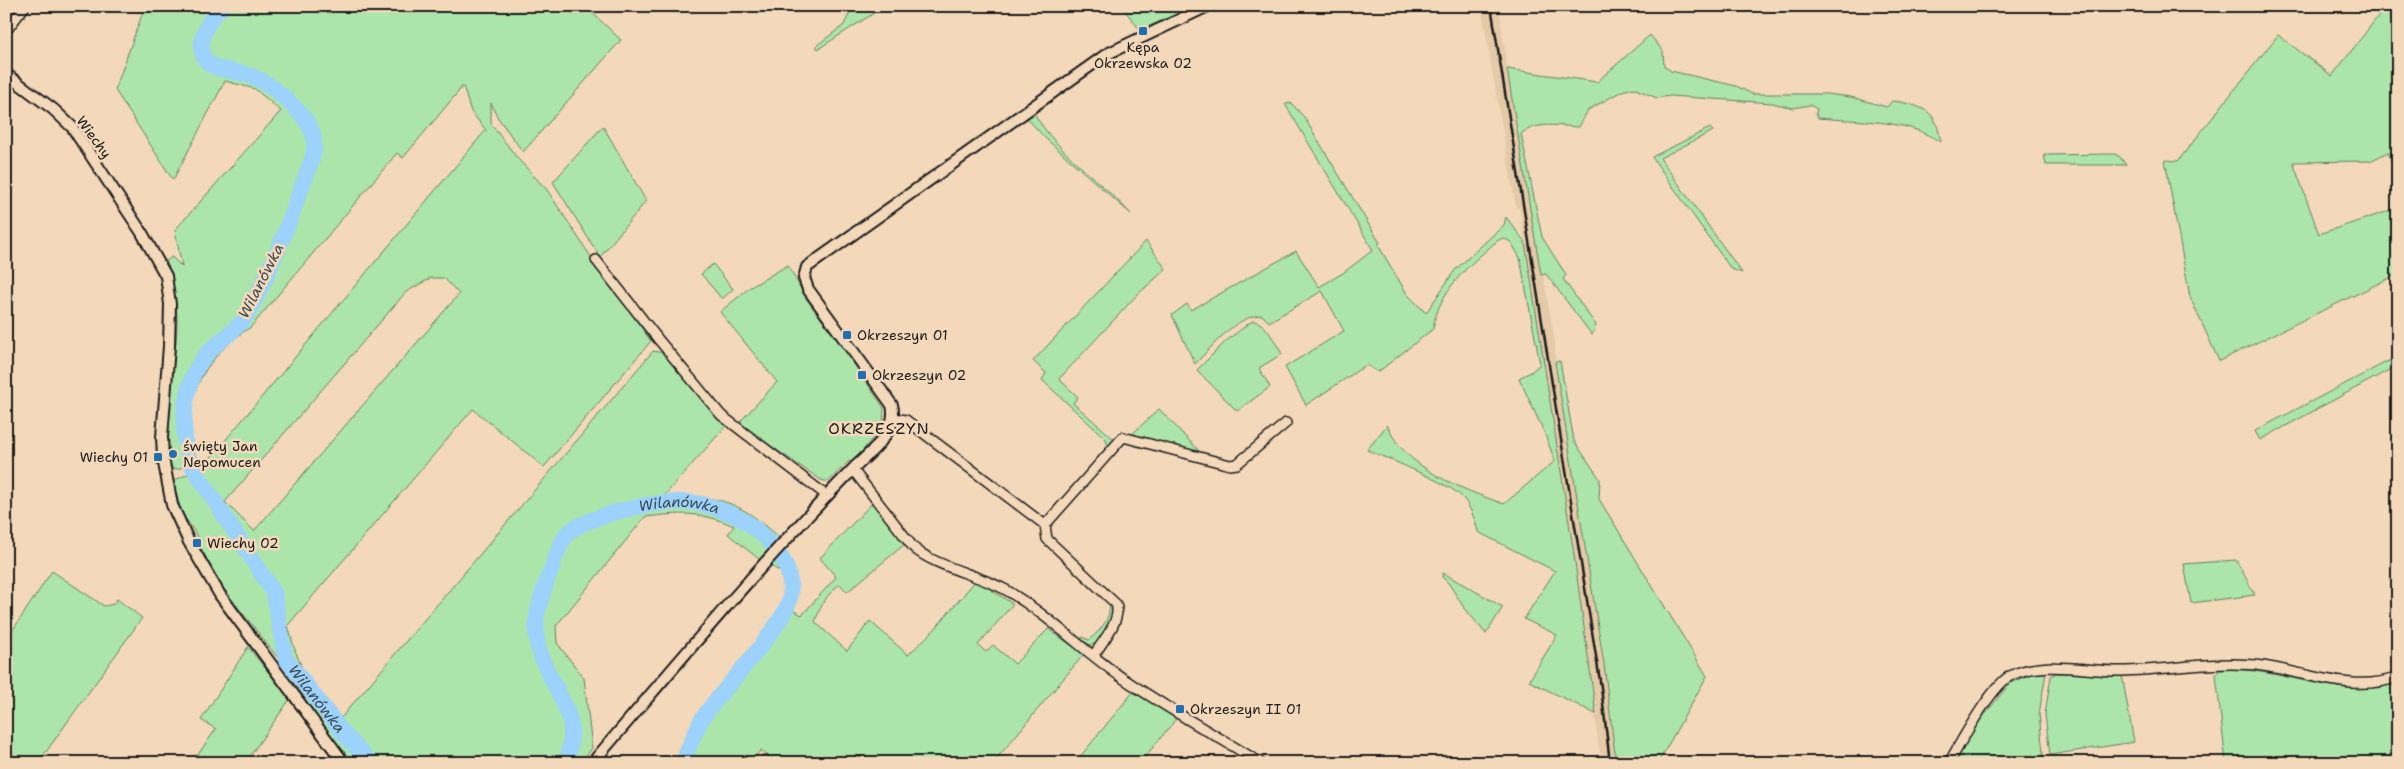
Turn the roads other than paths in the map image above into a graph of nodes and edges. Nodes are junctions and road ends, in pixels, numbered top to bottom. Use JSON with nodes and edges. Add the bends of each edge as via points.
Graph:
{"nodes":[{"id":1,"x":25,"y":6,"type":"edge"},
{"id":2,"x":1208,"y":6,"type":"edge"},
{"id":3,"x":6,"y":31,"type":"edge"},
{"id":4,"x":6,"y":74,"type":"edge"},
{"id":5,"x":596,"y":260,"type":"dead end"},
{"id":6,"x":894,"y":418,"type":"junction"},
{"id":7,"x":1286,"y":423,"type":"dead end"},
{"id":8,"x":853,"y":470,"type":"junction"},
{"id":9,"x":826,"y":495,"type":"junction"},
{"id":10,"x":1045,"y":525,"type":"junction"},
{"id":11,"x":1094,"y":655,"type":"junction"},
{"id":12,"x":2398,"y":677,"type":"edge"},
{"id":13,"x":344,"y":763,"type":"edge"},
{"id":14,"x":592,"y":763,"type":"edge"},
{"id":15,"x":1261,"y":763,"type":"edge"},
{"id":16,"x":1949,"y":763,"type":"edge"}],
"edges":[{"from":1,"to":3,"type":"street"},
{"from":2,"to":6,"type":"street","via":[[1107,54],[807,267],[804,278],[808,289],[892,405]]},
{"from":4,"to":13,"type":"street","name":"Wiechy","via":[[53,108],[72,127],[142,233],[166,276],[170,304],[169,346],[162,437],[172,504],[189,542],[220,595]]},
{"from":5,"to":9,"type":"street","via":[[721,415]]},
{"from":6,"to":8,"type":"street","via":[[882,439]]},
{"from":6,"to":10,"type":"street","via":[[906,420]]},
{"from":7,"to":10,"type":"street","via":[[1237,464],[1230,465],[1123,437]]},
{"from":8,"to":9,"type":"street"},
{"from":8,"to":11,"type":"street","via":[[924,556],[1006,590]]},
{"from":9,"to":14,"type":"street"},
{"from":10,"to":11,"type":"street","via":[[1047,539],[1117,607],[1116,618]]},
{"from":11,"to":15,"type":"street","via":[[1148,695]]},
{"from":12,"to":16,"type":"street","via":[[2371,684],[2241,665],[2122,671],[2034,669],[2002,682]]}]}
